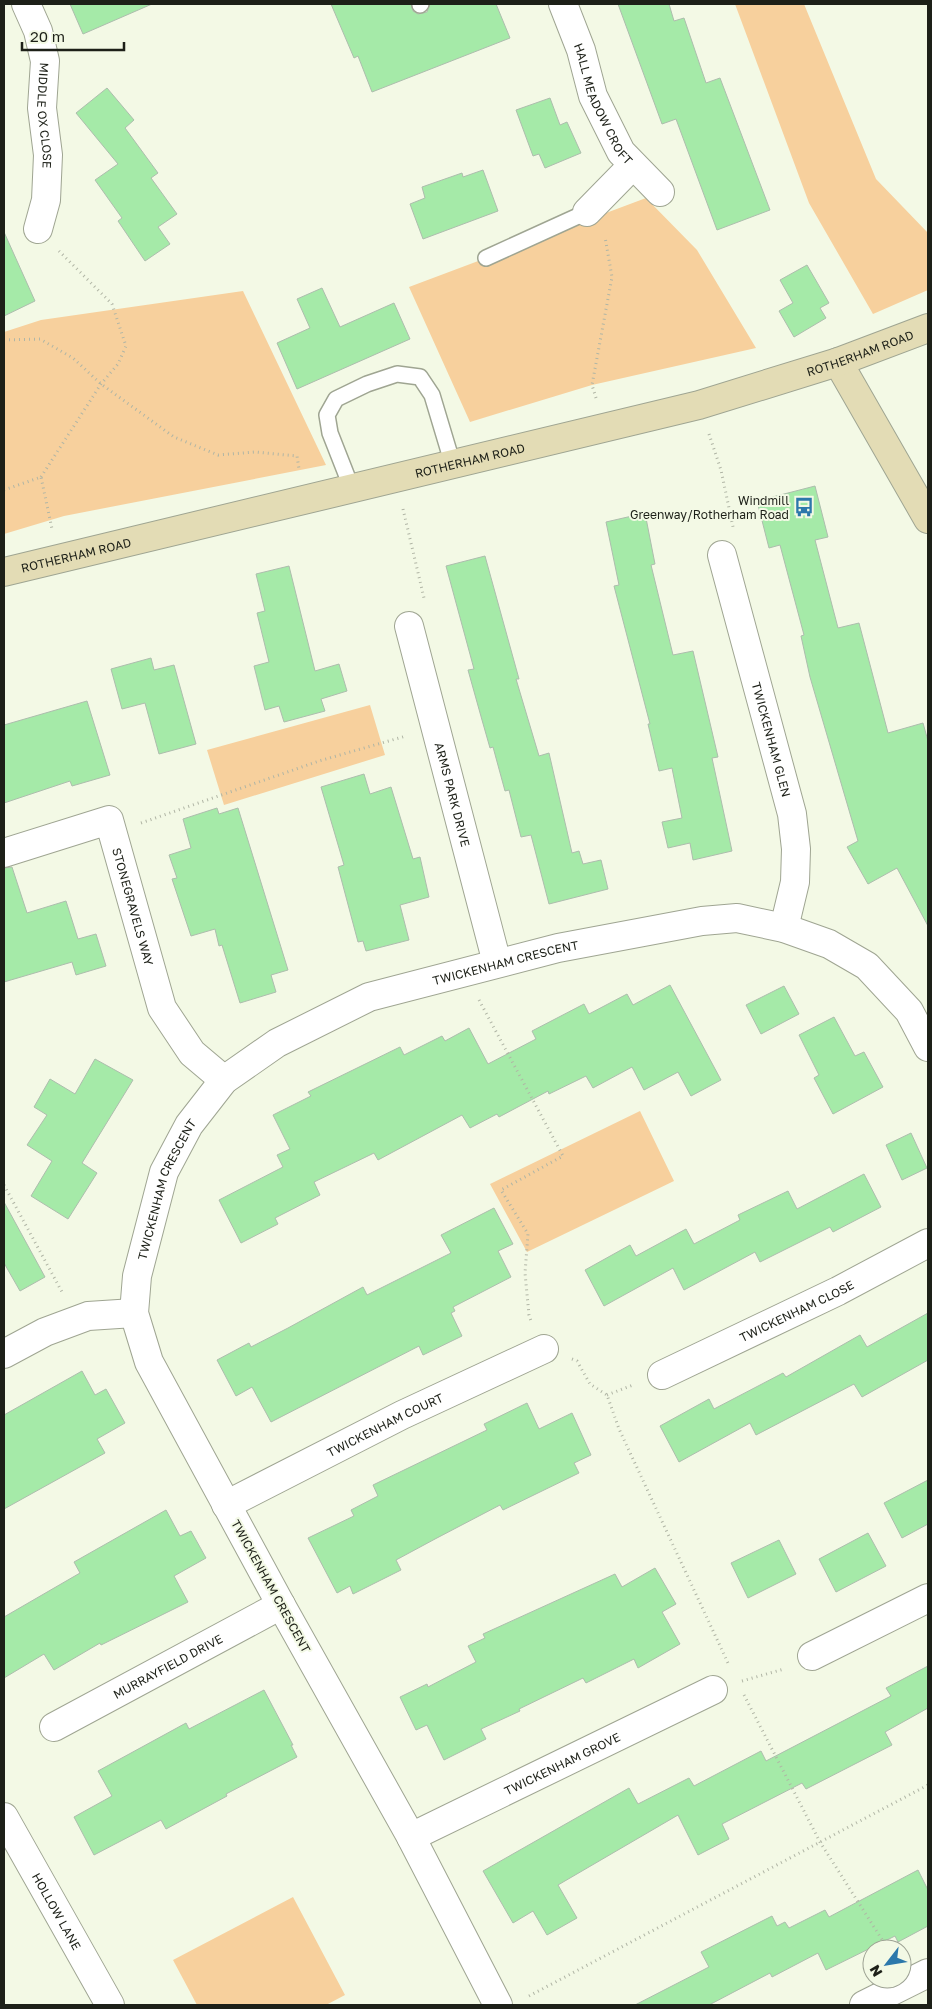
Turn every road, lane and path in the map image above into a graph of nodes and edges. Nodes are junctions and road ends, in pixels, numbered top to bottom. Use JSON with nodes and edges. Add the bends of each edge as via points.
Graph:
{"nodes":[{"id":1,"x":26,"y":4,"type":"edge"},
{"id":2,"x":563,"y":4,"type":"edge"},
{"id":3,"x":633,"y":165,"type":"junction"},
{"id":4,"x":660,"y":192,"type":"dead end"},
{"id":5,"x":587,"y":212,"type":"junction"},
{"id":6,"x":38,"y":229,"type":"joint"},
{"id":7,"x":486,"y":258,"type":"dead end"},
{"id":8,"x":928,"y":328,"type":"edge"},
{"id":9,"x":4,"y":340,"type":"edge"},
{"id":10,"x":838,"y":362,"type":"junction"},
{"id":11,"x":101,"y":384,"type":"junction"},
{"id":12,"x":699,"y":405,"type":"junction"},
{"id":13,"x":604,"y":427,"type":"junction"},
{"id":14,"x":453,"y":465,"type":"junction"},
{"id":15,"x":41,"y":477,"type":"junction"},
{"id":16,"x":396,"y":480,"type":"junction"},
{"id":17,"x":352,"y":489,"type":"junction"},
{"id":18,"x":4,"y":490,"type":"edge"},
{"id":19,"x":303,"y":499,"type":"junction"},
{"id":20,"x":928,"y":519,"type":"edge"},
{"id":21,"x":722,"y":555,"type":"joint"},
{"id":22,"x":59,"y":559,"type":"junction"},
{"id":23,"x":4,"y":572,"type":"edge"},
{"id":24,"x":409,"y":626,"type":"joint"},
{"id":25,"x":436,"y":728,"type":"junction"},
{"id":26,"x":112,"y":833,"type":"junction"},
{"id":27,"x":4,"y":853,"type":"edge"},
{"id":28,"x":784,"y":928,"type":"junction"},
{"id":29,"x":497,"y":962,"type":"junction"},
{"id":30,"x":464,"y":971,"type":"junction"},
{"id":31,"x":928,"y":1047,"type":"edge"},
{"id":32,"x":224,"y":1080,"type":"junction"},
{"id":33,"x":4,"y":1185,"type":"edge"},
{"id":34,"x":928,"y":1243,"type":"edge"},
{"id":35,"x":134,"y":1313,"type":"junction"},
{"id":36,"x":77,"y":1320,"type":"junction"},
{"id":37,"x":544,"y":1349,"type":"junction"},
{"id":38,"x":4,"y":1354,"type":"edge"},
{"id":39,"x":662,"y":1375,"type":"dead end"},
{"id":40,"x":226,"y":1505,"type":"junction"},
{"id":41,"x":928,"y":1598,"type":"edge"},
{"id":42,"x":281,"y":1605,"type":"junction"},
{"id":43,"x":812,"y":1656,"type":"joint"},
{"id":44,"x":725,"y":1686,"type":"junction"},
{"id":45,"x":54,"y":1727,"type":"dead end"},
{"id":46,"x":928,"y":1785,"type":"edge"},
{"id":47,"x":4,"y":1817,"type":"edge"},
{"id":48,"x":411,"y":1837,"type":"junction"},
{"id":49,"x":820,"y":1842,"type":"junction"},
{"id":50,"x":11,"y":1849,"type":"edge"},
{"id":51,"x":882,"y":1939,"type":"edge"},
{"id":52,"x":928,"y":1973,"type":"edge"},
{"id":53,"x":509,"y":2003,"type":"edge"},
{"id":54,"x":110,"y":2005,"type":"edge"},
{"id":55,"x":864,"y":2005,"type":"edge"}],
"edges":[{"from":1,"to":6,"type":"street","name":"MIDDLE OX CLOSE","via":[[38,31],[44,61],[42,108],[48,155],[46,200]]},
{"from":2,"to":3,"type":"street","name":"HALL MEADOW CROFT","via":[[581,50],[593,96],[621,152]]},
{"from":3,"to":4,"type":"street","name":"HALL MEADOW CROFT"},
{"from":3,"to":5,"type":"street"},
{"from":5,"to":7,"type":"lane"},
{"from":5,"to":13,"type":"path","via":[[604,228],[612,277],[592,385]]},
{"from":6,"to":11,"type":"path","via":[[112,304],[126,346],[118,364]]},
{"from":8,"to":10,"type":"main road","name":"ROTHERHAM ROAD"},
{"from":9,"to":11,"type":"path","via":[[40,339],[73,358]]},
{"from":10,"to":12,"type":"main road","name":"ROTHERHAM ROAD"},
{"from":10,"to":20,"type":"main road"},
{"from":11,"to":15,"type":"path"},
{"from":11,"to":19,"type":"path","via":[[174,437],[218,455],[255,452],[297,456]]},
{"from":12,"to":13,"type":"main road","name":"ROTHERHAM ROAD"},
{"from":12,"to":21,"type":"path","via":[[721,470],[737,549]]},
{"from":13,"to":14,"type":"main road","name":"ROTHERHAM ROAD"},
{"from":14,"to":16,"type":"main road","name":"ROTHERHAM ROAD"},
{"from":14,"to":17,"type":"lane","via":[[432,394],[420,377],[397,374],[336,399],[327,415],[330,433]]},
{"from":15,"to":18,"type":"path"},
{"from":15,"to":22,"type":"path"},
{"from":16,"to":17,"type":"main road","name":"ROTHERHAM ROAD"},
{"from":16,"to":24,"type":"path","via":[[429,621]]},
{"from":17,"to":19,"type":"main road","name":"ROTHERHAM ROAD"},
{"from":19,"to":22,"type":"main road","name":"ROTHERHAM ROAD"},
{"from":21,"to":28,"type":"street","name":"TWICKENHAM GLEN","via":[[792,814],[795,882]]},
{"from":22,"to":23,"type":"main road","name":"ROTHERHAM ROAD"},
{"from":24,"to":25,"type":"street","name":"ARMS PARK DRIVE"},
{"from":25,"to":26,"type":"path","via":[[319,761]]},
{"from":25,"to":29,"type":"street","name":"ARMS PARK DRIVE"},
{"from":26,"to":27,"type":"street","name":"STONEGRAVELS WAY","via":[[109,820]]},
{"from":26,"to":32,"type":"street","name":"STONEGRAVELS WAY","via":[[162,1008],[192,1053]]},
{"from":28,"to":29,"type":"street","name":"TWICKENHAM CRESCENT","via":[[737,918],[702,921],[619,935]]},
{"from":28,"to":31,"type":"street","name":"TWICKENHAM CRESCENT","via":[[829,944],[867,966],[909,1011]]},
{"from":29,"to":30,"type":"street","name":"TWICKENHAM CRESCENT"},
{"from":30,"to":32,"type":"street","name":"TWICKENHAM CRESCENT","via":[[369,997],[277,1043]]},
{"from":30,"to":37,"type":"path","via":[[563,1156],[501,1190],[528,1234],[525,1273],[529,1315]]},
{"from":32,"to":35,"type":"street","name":"TWICKENHAM CRESCENT","via":[[189,1125],[164,1172],[137,1276]]},
{"from":33,"to":36,"type":"path"},
{"from":34,"to":39,"type":"street","name":"TWICKENHAM CLOSE","via":[[838,1291]]},
{"from":35,"to":36,"type":"street","via":[[88,1316]]},
{"from":35,"to":40,"type":"street","name":"TWICKENHAM CRESCENT","via":[[149,1362]]},
{"from":36,"to":38,"type":"street","via":[[45,1332]]},
{"from":37,"to":40,"type":"street","name":"TWICKENHAM COURT","via":[[402,1415]]},
{"from":37,"to":44,"type":"path","via":[[577,1361],[590,1384],[607,1395]]},
{"from":40,"to":42,"type":"street","name":"TWICKENHAM CRESCENT"},
{"from":41,"to":43,"type":"street"},
{"from":42,"to":45,"type":"street","name":"MURRAYFIELD DRIVE"},
{"from":42,"to":48,"type":"street","name":"TWICKENHAM CRESCENT"},
{"from":43,"to":44,"type":"path","via":[[783,1670]]},
{"from":44,"to":48,"type":"street","name":"TWICKENHAM GROVE"},
{"from":44,"to":49,"type":"path"},
{"from":46,"to":49,"type":"path"},
{"from":47,"to":50,"type":"street","name":"HOLLOW LANE"},
{"from":48,"to":53,"type":"street","name":"TWICKENHAM CRESCENT"},
{"from":49,"to":51,"type":"path"},
{"from":49,"to":53,"type":"path"},
{"from":50,"to":54,"type":"street","name":"HOLLOW LANE"},
{"from":52,"to":55,"type":"street"}]}
